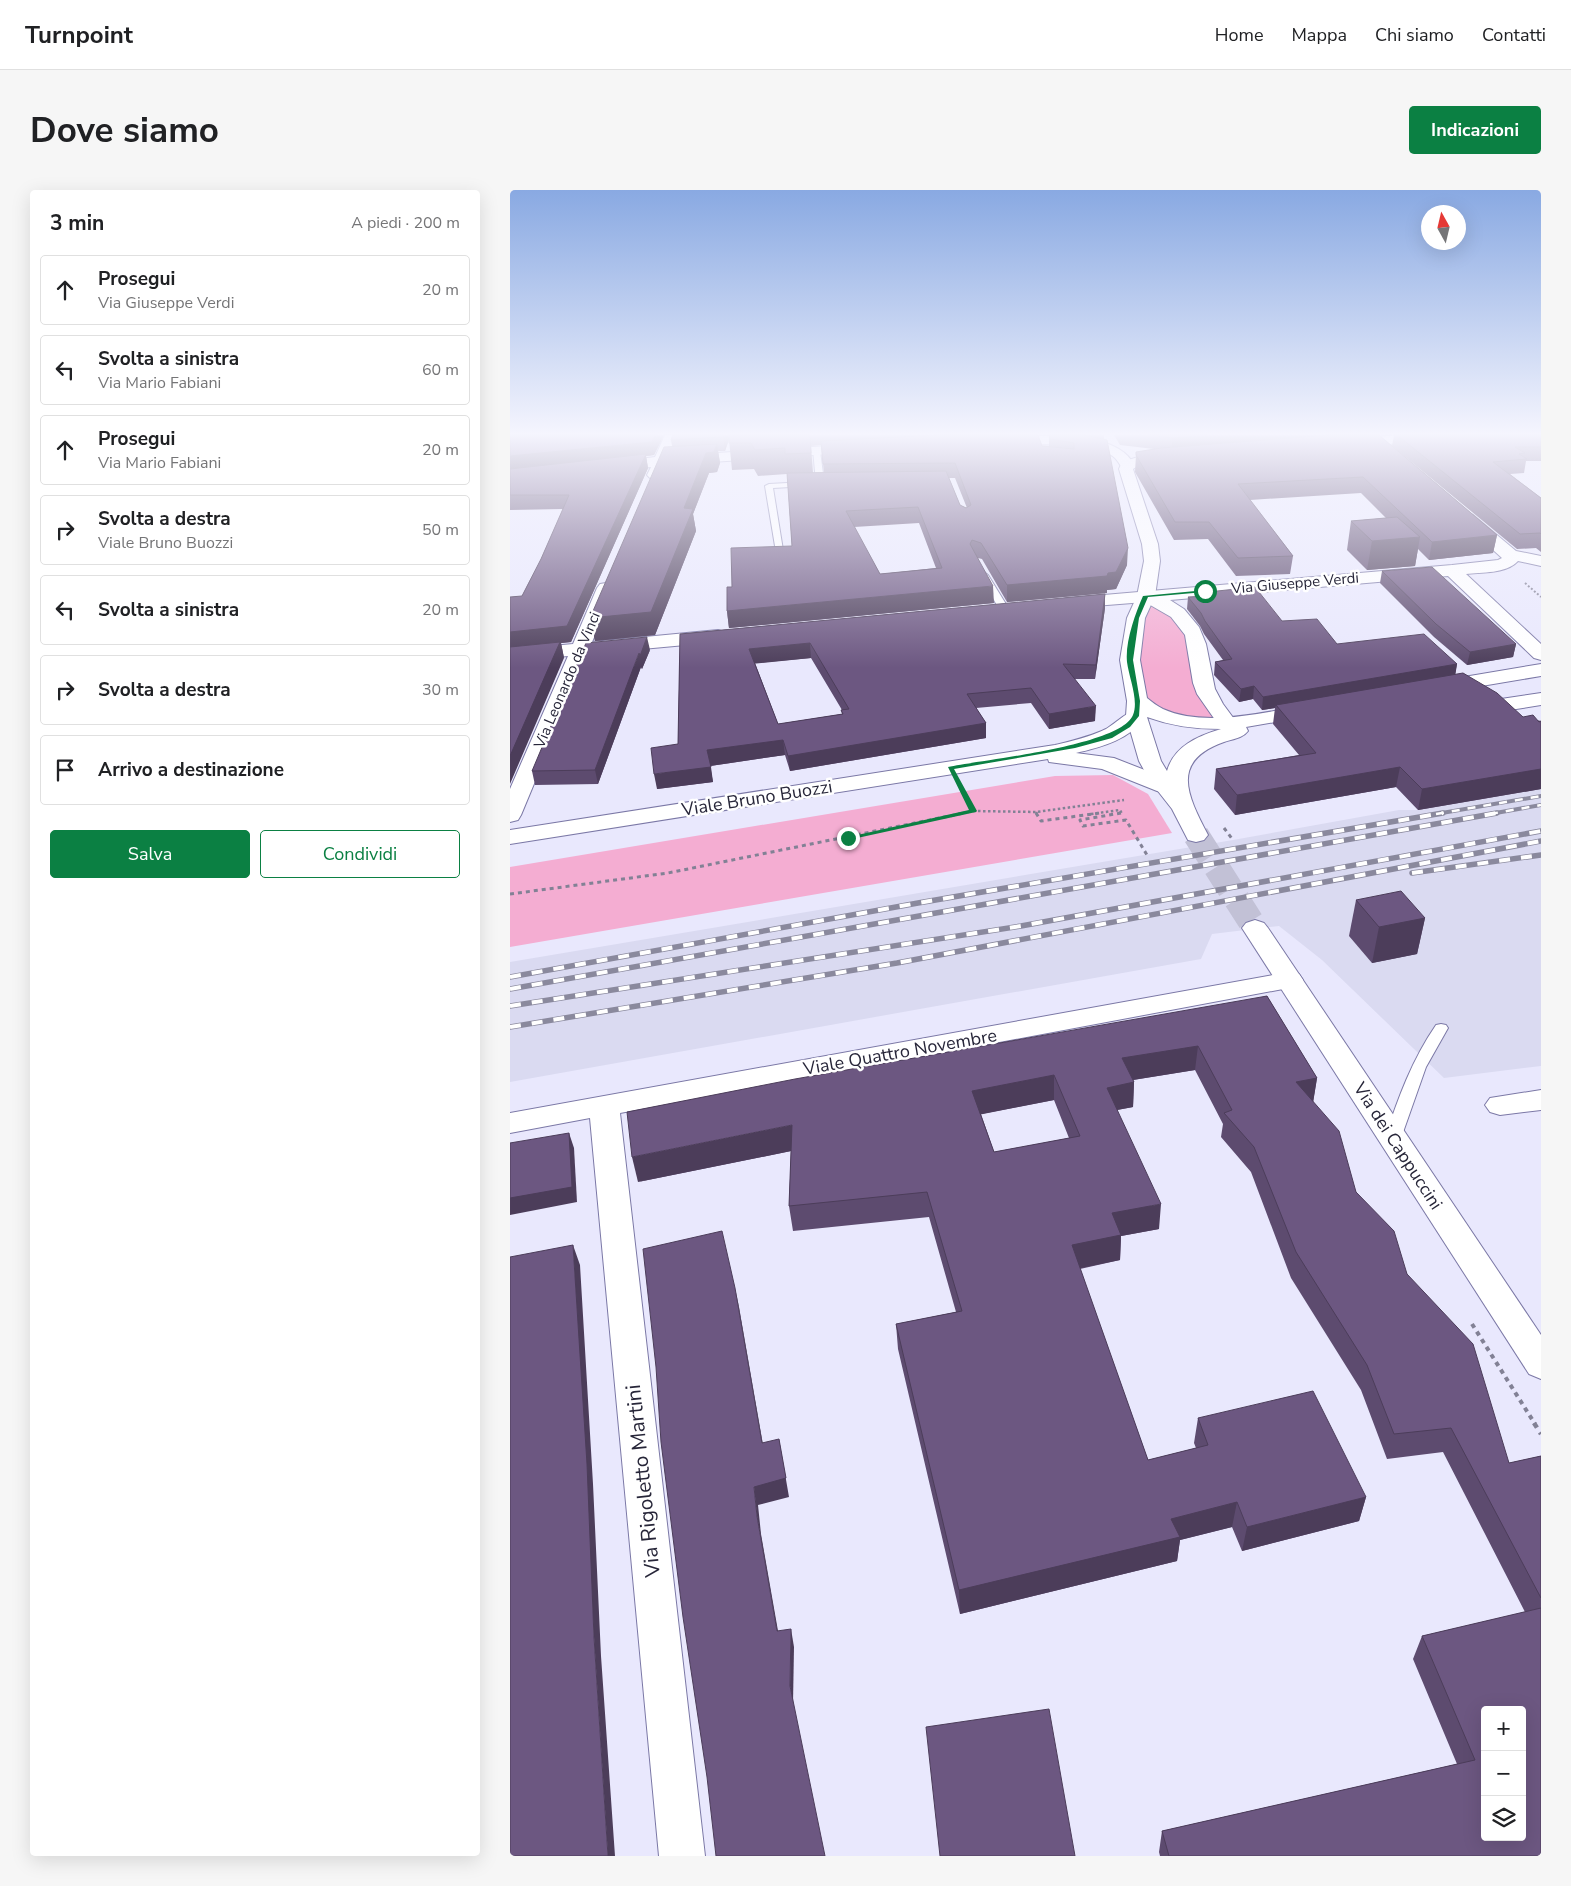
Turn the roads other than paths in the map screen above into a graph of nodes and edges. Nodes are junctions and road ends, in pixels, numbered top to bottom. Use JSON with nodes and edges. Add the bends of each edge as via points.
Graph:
{"nodes":[{"id":1,"x":773,"y":513,"type":"edge"},
{"id":2,"x":1139,"y":513,"type":"edge"},
{"id":3,"x":1461,"y":513,"type":"edge"},
{"id":4,"x":779,"y":550,"type":"edge"},
{"id":5,"x":1511,"y":555,"type":"junction"},
{"id":6,"x":1541,"y":561,"type":"edge"},
{"id":7,"x":980,"y":568,"type":"edge"},
{"id":8,"x":1452,"y":570,"type":"junction"},
{"id":9,"x":610,"y":577,"type":"edge"},
{"id":10,"x":1146,"y":596,"type":"junction"},
{"id":11,"x":1052,"y":604,"type":"edge"},
{"id":12,"x":1023,"y":607,"type":"edge"},
{"id":13,"x":1004,"y":609,"type":"junction"},
{"id":14,"x":984,"y":611,"type":"edge"},
{"id":15,"x":737,"y":634,"type":"edge"},
{"id":16,"x":579,"y":649,"type":"junction"},
{"id":17,"x":1541,"y":654,"type":"edge"},
{"id":18,"x":510,"y":656,"type":"edge"},
{"id":19,"x":1541,"y":670,"type":"edge"},
{"id":20,"x":1462,"y":683,"type":"junction"},
{"id":21,"x":1423,"y":690,"type":"edge"},
{"id":22,"x":1541,"y":699,"type":"edge"},
{"id":23,"x":1136,"y":703,"type":"junction"},
{"id":24,"x":1325,"y":707,"type":"edge"},
{"id":25,"x":1289,"y":714,"type":"junction"},
{"id":26,"x":1227,"y":722,"type":"junction"},
{"id":27,"x":1003,"y":760,"type":"junction"},
{"id":28,"x":1165,"y":786,"type":"junction"},
{"id":29,"x":1182,"y":807,"type":"junction"},
{"id":30,"x":510,"y":815,"type":"edge"},
{"id":31,"x":1196,"y":835,"type":"tunnel mouth"},
{"id":32,"x":510,"y":837,"type":"edge"},
{"id":33,"x":1255,"y":928,"type":"tunnel mouth"},
{"id":34,"x":1290,"y":980,"type":"junction"},
{"id":35,"x":1441,"y":1028,"type":"dead end"},
{"id":36,"x":1541,"y":1100,"type":"edge"},
{"id":37,"x":1500,"y":1105,"type":"dead end"},
{"id":38,"x":604,"y":1106,"type":"junction"},
{"id":39,"x":510,"y":1123,"type":"edge"},
{"id":40,"x":1393,"y":1138,"type":"junction"},
{"id":41,"x":1541,"y":1364,"type":"edge"},
{"id":42,"x":682,"y":1856,"type":"edge"}],
"edges":[{"from":1,"to":4,"type":"lane"},
{"from":2,"to":10,"type":"street","via":[[1152,561]]},
{"from":3,"to":5,"type":"street"},
{"from":5,"to":6,"type":"street"},
{"from":5,"to":8,"type":"street","name":"Via Giuseppe Verdi","via":[[1503,565]]},
{"from":7,"to":13,"type":"lane"},
{"from":8,"to":10,"type":"street","name":"Via Giuseppe Verdi"},
{"from":8,"to":17,"type":"street"},
{"from":9,"to":16,"type":"street","name":"Via Leonardo da Vinci"},
{"from":10,"to":11,"type":"street","name":"Via Giuseppe Verdi"},
{"from":10,"to":23,"type":"street","via":[[1136,618],[1130,660]]},
{"from":10,"to":26,"type":"street","via":[[1177,611],[1190,628],[1196,642],[1203,682],[1209,697]]},
{"from":12,"to":13,"type":"street"},
{"from":13,"to":14,"type":"street"},
{"from":15,"to":16,"type":"street"},
{"from":16,"to":18,"type":"street"},
{"from":16,"to":30,"type":"street","name":"Via Leonardo da Vinci"},
{"from":19,"to":20,"type":"street"},
{"from":20,"to":21,"type":"street"},
{"from":20,"to":22,"type":"street","via":[[1503,710]]},
{"from":23,"to":26,"type":"street","via":[[1177,720],[1205,724]]},
{"from":23,"to":27,"type":"street","name":"Viale Bruno Buozzi","via":[[1128,726],[1110,737]]},
{"from":23,"to":28,"type":"street","via":[[1150,761]]},
{"from":24,"to":25,"type":"street"},
{"from":25,"to":26,"type":"street"},
{"from":25,"to":29,"type":"street","via":[[1209,739],[1192,750],[1181,761],[1176,778]]},
{"from":27,"to":28,"type":"street","name":"Viale Bruno Buozzi","via":[[1061,757],[1106,763]]},
{"from":27,"to":32,"type":"street","name":"Viale Bruno Buozzi"},
{"from":28,"to":29,"type":"street"},
{"from":29,"to":31,"type":"street"},
{"from":33,"to":34,"type":"street","name":"Via dei Cappuccini"},
{"from":34,"to":38,"type":"street","name":"Viale Quattro Novembre"},
{"from":34,"to":40,"type":"street","name":"Via dei Cappuccini"},
{"from":35,"to":40,"type":"lane","via":[[1426,1048]]},
{"from":36,"to":37,"type":"street"},
{"from":38,"to":39,"type":"street","name":"Viale Quattro Novembre"},
{"from":38,"to":42,"type":"street","name":"Via Rigoletto Martini"},
{"from":40,"to":41,"type":"street","name":"Via dei Cappuccini"}]}
